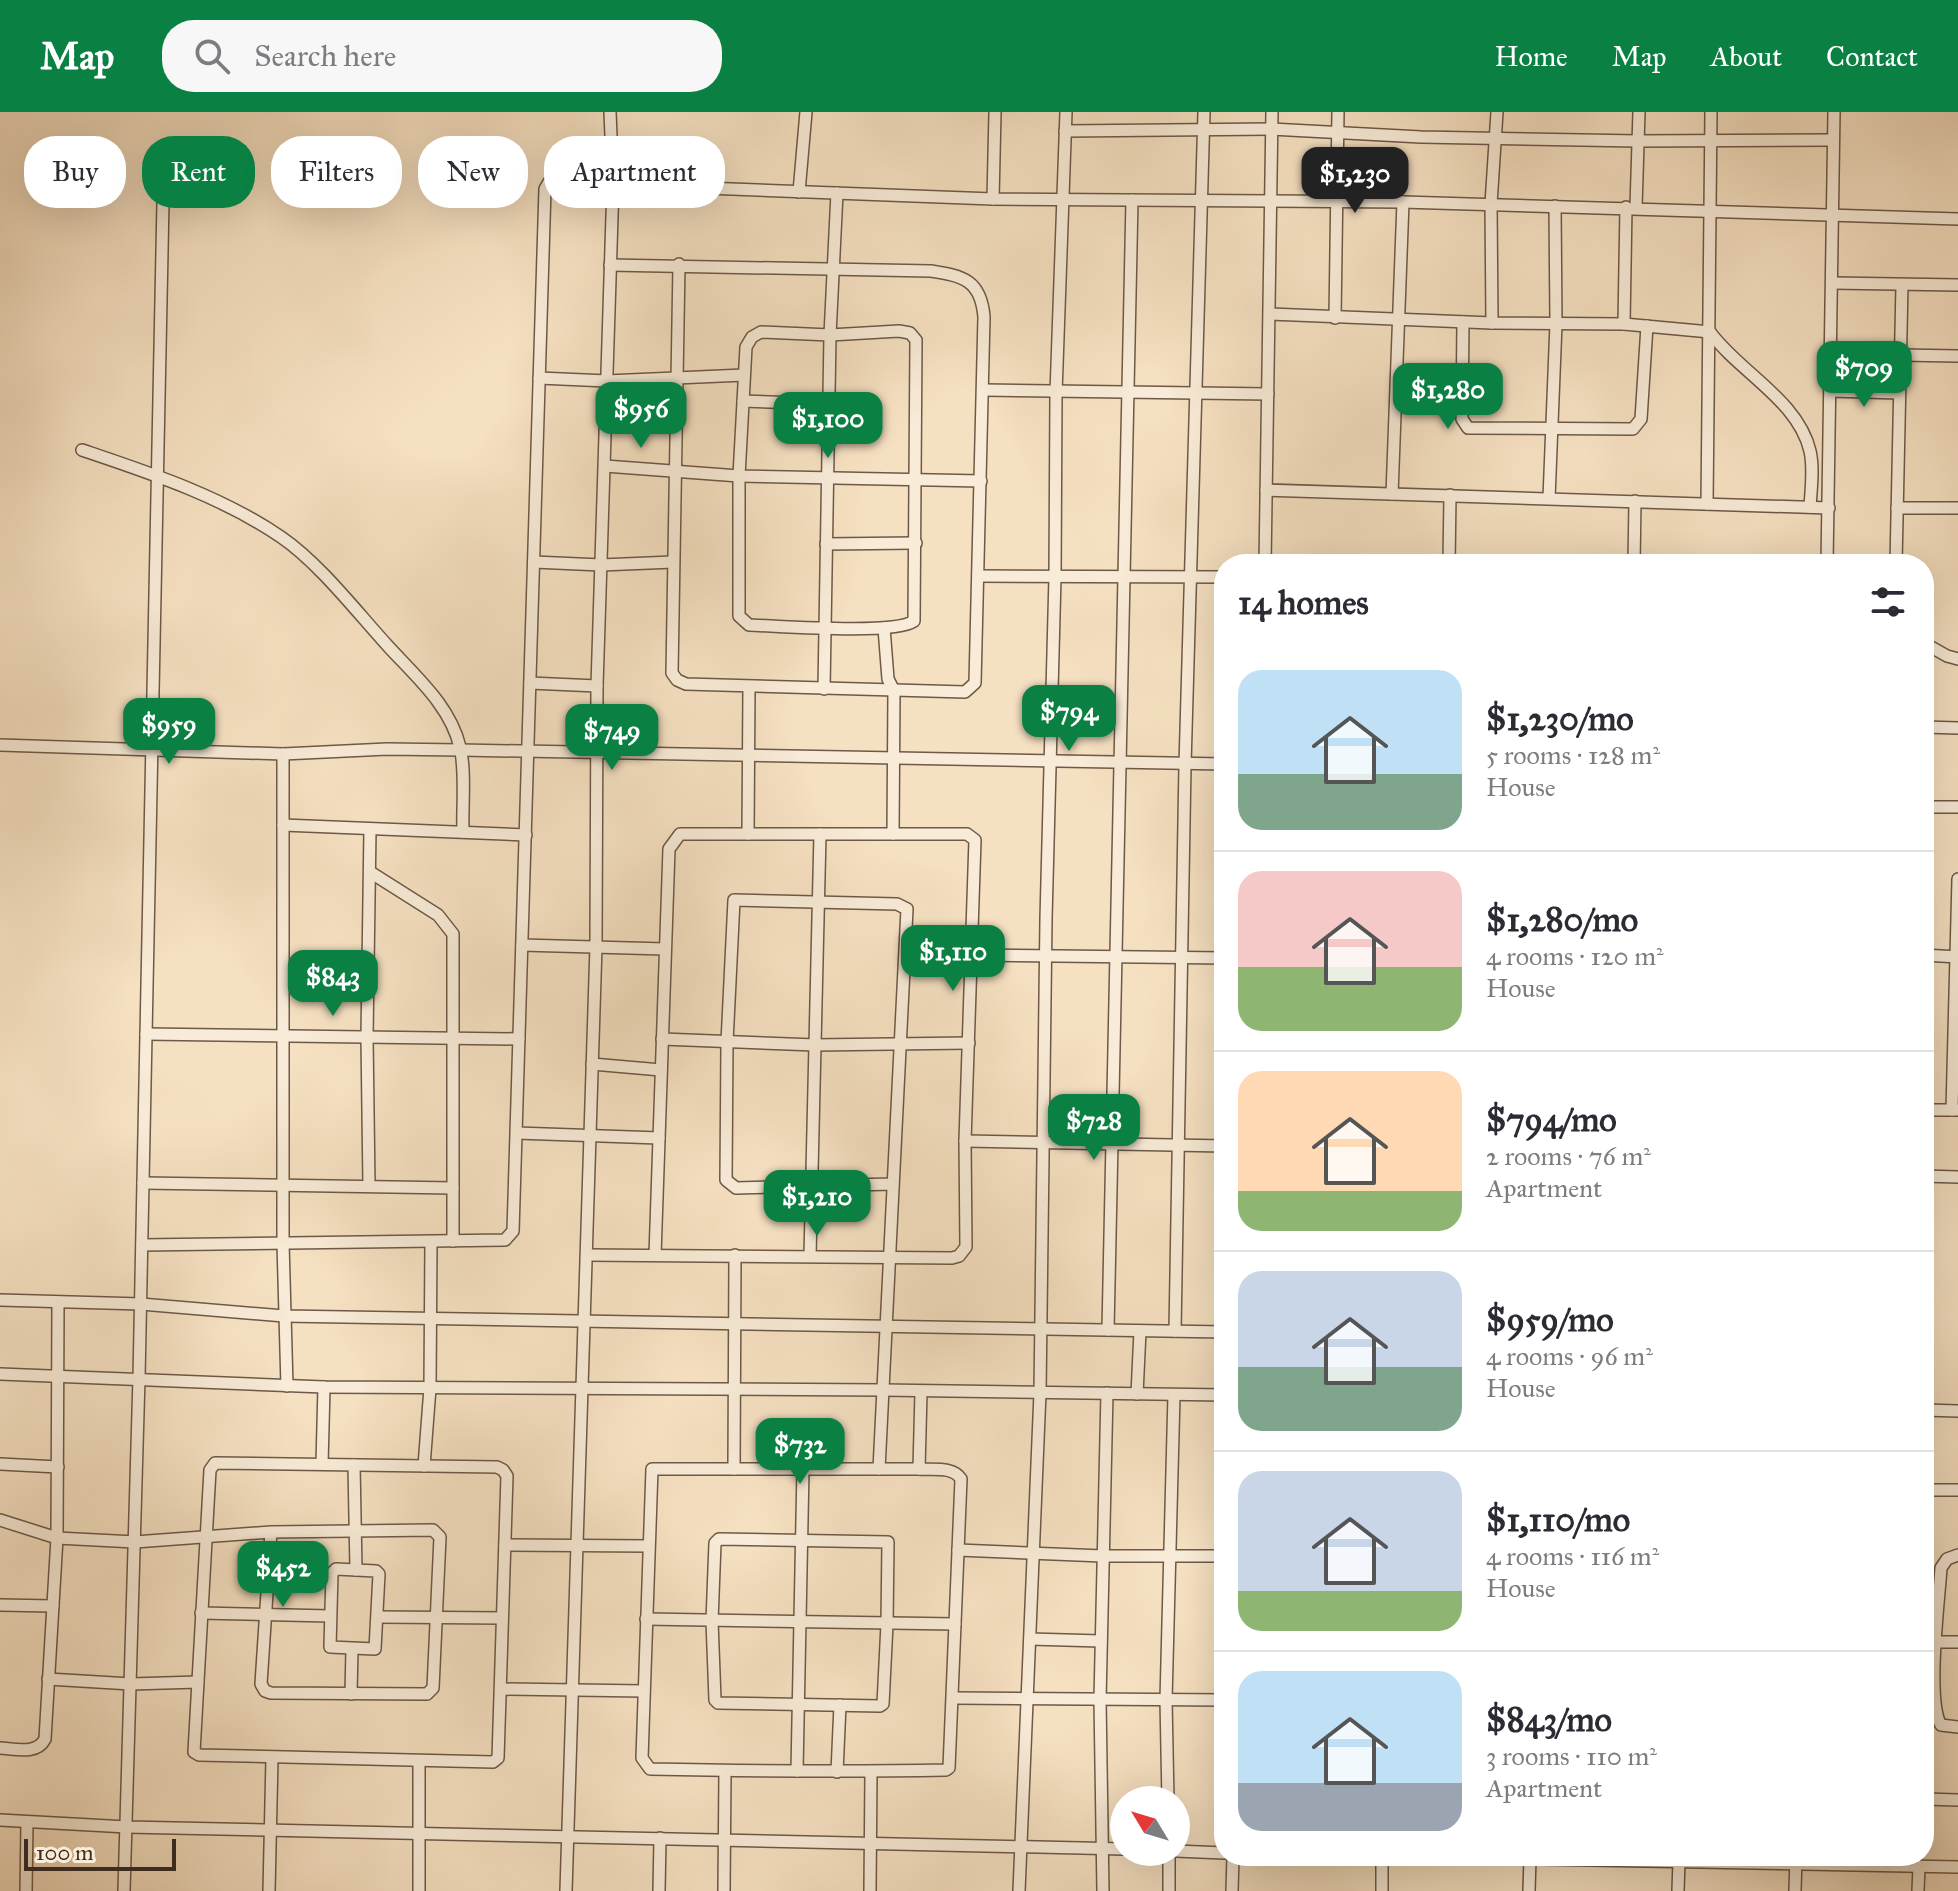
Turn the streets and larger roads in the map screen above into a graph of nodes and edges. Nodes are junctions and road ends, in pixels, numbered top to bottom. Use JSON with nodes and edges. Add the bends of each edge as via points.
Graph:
{"nodes":[{"id":1,"x":610,"y":112,"type":"edge"},
{"id":2,"x":806,"y":112,"type":"edge"},
{"id":3,"x":995,"y":112,"type":"edge"},
{"id":4,"x":1066,"y":112,"type":"edge"},
{"id":5,"x":1204,"y":112,"type":"edge"},
{"id":6,"x":1272,"y":112,"type":"edge"},
{"id":7,"x":1338,"y":112,"type":"edge"},
{"id":8,"x":1497,"y":112,"type":"edge"},
{"id":9,"x":1639,"y":112,"type":"edge"},
{"id":10,"x":1711,"y":112,"type":"edge"},
{"id":11,"x":1834,"y":112,"type":"edge"},
{"id":12,"x":1203,"y":129,"type":"junction"},
{"id":13,"x":1271,"y":129,"type":"junction"},
{"id":14,"x":1065,"y":131,"type":"junction"},
{"id":15,"x":1338,"y":135,"type":"junction"},
{"id":16,"x":611,"y":136,"type":"edge"},
{"id":17,"x":1496,"y":138,"type":"junction"},
{"id":18,"x":1832,"y":140,"type":"junction"},
{"id":19,"x":1638,"y":141,"type":"junction"},
{"id":20,"x":1711,"y":141,"type":"junction"},
{"id":21,"x":725,"y":189,"type":"edge"},
{"id":22,"x":799,"y":192,"type":"junction"},
{"id":23,"x":837,"y":193,"type":"junction"},
{"id":24,"x":993,"y":199,"type":"junction"},
{"id":25,"x":1063,"y":200,"type":"junction"},
{"id":26,"x":1132,"y":200,"type":"junction"},
{"id":27,"x":1200,"y":200,"type":"junction"},
{"id":28,"x":1271,"y":201,"type":"junction"},
{"id":29,"x":1403,"y":202,"type":"junction"},
{"id":30,"x":1338,"y":203,"type":"junction"},
{"id":31,"x":1491,"y":204,"type":"junction"},
{"id":32,"x":1555,"y":206,"type":"junction"},
{"id":33,"x":1631,"y":207,"type":"junction"},
{"id":34,"x":163,"y":208,"type":"edge"},
{"id":35,"x":544,"y":208,"type":"edge"},
{"id":36,"x":612,"y":208,"type":"edge"},
{"id":37,"x":1710,"y":209,"type":"junction"},
{"id":38,"x":1833,"y":213,"type":"junction"},
{"id":39,"x":1958,"y":219,"type":"edge"},
{"id":40,"x":679,"y":264,"type":"junction"},
{"id":41,"x":610,"y":265,"type":"junction"},
{"id":42,"x":833,"y":268,"type":"junction"},
{"id":43,"x":1833,"y":283,"type":"junction"},
{"id":44,"x":1902,"y":285,"type":"junction"},
{"id":45,"x":1958,"y":285,"type":"edge"},
{"id":46,"x":1270,"y":314,"type":"junction"},
{"id":47,"x":1335,"y":318,"type":"junction"},
{"id":48,"x":1398,"y":318,"type":"junction"},
{"id":49,"x":1463,"y":322,"type":"junction"},
{"id":50,"x":1492,"y":323,"type":"junction"},
{"id":51,"x":1556,"y":324,"type":"junction"},
{"id":52,"x":1624,"y":324,"type":"junction"},
{"id":53,"x":1647,"y":326,"type":"junction"},
{"id":54,"x":1710,"y":332,"type":"junction"},
{"id":55,"x":830,"y":335,"type":"junction"},
{"id":56,"x":1900,"y":355,"type":"junction"},
{"id":57,"x":1958,"y":356,"type":"edge"},
{"id":58,"x":744,"y":375,"type":"junction"},
{"id":59,"x":539,"y":378,"type":"junction"},
{"id":60,"x":678,"y":378,"type":"junction"},
{"id":61,"x":607,"y":381,"type":"junction"},
{"id":62,"x":984,"y":390,"type":"junction"},
{"id":63,"x":1831,"y":391,"type":"junction"},
{"id":64,"x":1128,"y":392,"type":"junction"},
{"id":65,"x":1196,"y":392,"type":"junction"},
{"id":66,"x":1056,"y":393,"type":"junction"},
{"id":67,"x":1899,"y":393,"type":"junction"},
{"id":68,"x":1268,"y":394,"type":"junction"},
{"id":69,"x":743,"y":401,"type":"junction"},
{"id":70,"x":830,"y":404,"type":"junction"},
{"id":71,"x":1552,"y":428,"type":"junction"},
{"id":72,"x":82,"y":450,"type":"dead end"},
{"id":73,"x":605,"y":466,"type":"junction"},
{"id":74,"x":674,"y":470,"type":"junction"},
{"id":75,"x":158,"y":475,"type":"junction"},
{"id":76,"x":739,"y":476,"type":"junction"},
{"id":77,"x":827,"y":477,"type":"junction"},
{"id":78,"x":916,"y":479,"type":"junction"},
{"id":79,"x":981,"y":481,"type":"junction"},
{"id":80,"x":1266,"y":490,"type":"junction"},
{"id":81,"x":1392,"y":494,"type":"junction"},
{"id":82,"x":1450,"y":495,"type":"junction"},
{"id":83,"x":1549,"y":498,"type":"junction"},
{"id":84,"x":1635,"y":501,"type":"junction"},
{"id":85,"x":1707,"y":504,"type":"junction"},
{"id":86,"x":1810,"y":507,"type":"junction"},
{"id":87,"x":1829,"y":508,"type":"junction"},
{"id":88,"x":1897,"y":508,"type":"junction"},
{"id":89,"x":1958,"y":508,"type":"edge"},
{"id":90,"x":916,"y":543,"type":"junction"},
{"id":91,"x":826,"y":544,"type":"junction"},
{"id":92,"x":1265,"y":554,"type":"edge"},
{"id":93,"x":1449,"y":554,"type":"edge"},
{"id":94,"x":1634,"y":554,"type":"edge"},
{"id":95,"x":1827,"y":554,"type":"edge"},
{"id":96,"x":1896,"y":554,"type":"edge"},
{"id":97,"x":534,"y":562,"type":"junction"},
{"id":98,"x":673,"y":562,"type":"junction"},
{"id":99,"x":601,"y":565,"type":"junction"},
{"id":100,"x":978,"y":576,"type":"junction"},
{"id":101,"x":1055,"y":577,"type":"junction"},
{"id":102,"x":1191,"y":577,"type":"junction"},
{"id":103,"x":1214,"y":577,"type":"edge"},
{"id":104,"x":1124,"y":578,"type":"junction"},
{"id":105,"x":825,"y":626,"type":"junction"},
{"id":106,"x":884,"y":628,"type":"junction"},
{"id":107,"x":1934,"y":649,"type":"edge"},
{"id":108,"x":1958,"y":659,"type":"edge"},
{"id":109,"x":530,"y":683,"type":"junction"},
{"id":110,"x":597,"y":686,"type":"junction"},
{"id":111,"x":749,"y":687,"type":"junction"},
{"id":112,"x":824,"y":689,"type":"junction"},
{"id":113,"x":894,"y":691,"type":"junction"},
{"id":114,"x":1934,"y":727,"type":"edge"},
{"id":115,"x":1958,"y":728,"type":"edge"},
{"id":116,"x":0,"y":745,"type":"edge"},
{"id":117,"x":152,"y":748,"type":"junction"},
{"id":118,"x":461,"y":750,"type":"junction"},
{"id":119,"x":528,"y":753,"type":"junction"},
{"id":120,"x":283,"y":754,"type":"junction"},
{"id":121,"x":598,"y":754,"type":"junction"},
{"id":122,"x":749,"y":757,"type":"junction"},
{"id":123,"x":893,"y":759,"type":"junction"},
{"id":124,"x":1051,"y":761,"type":"junction"},
{"id":125,"x":1122,"y":764,"type":"junction"},
{"id":126,"x":1214,"y":764,"type":"edge"},
{"id":127,"x":1185,"y":765,"type":"junction"},
{"id":128,"x":1934,"y":807,"type":"edge"},
{"id":129,"x":1958,"y":807,"type":"edge"},
{"id":130,"x":283,"y":825,"type":"junction"},
{"id":131,"x":370,"y":829,"type":"junction"},
{"id":132,"x":463,"y":832,"type":"junction"},
{"id":133,"x":748,"y":834,"type":"junction"},
{"id":134,"x":820,"y":834,"type":"junction"},
{"id":135,"x":893,"y":834,"type":"junction"},
{"id":136,"x":526,"y":835,"type":"junction"},
{"id":137,"x":370,"y":872,"type":"junction"},
{"id":138,"x":1958,"y":879,"type":"edge"},
{"id":139,"x":818,"y":901,"type":"junction"},
{"id":140,"x":522,"y":945,"type":"junction"},
{"id":141,"x":596,"y":946,"type":"junction"},
{"id":142,"x":665,"y":949,"type":"junction"},
{"id":143,"x":971,"y":955,"type":"junction"},
{"id":144,"x":1934,"y":956,"type":"edge"},
{"id":145,"x":1046,"y":957,"type":"junction"},
{"id":146,"x":1956,"y":957,"type":"edge"},
{"id":147,"x":1117,"y":958,"type":"junction"},
{"id":148,"x":1182,"y":958,"type":"junction"},
{"id":149,"x":1214,"y":958,"type":"edge"},
{"id":150,"x":146,"y":1034,"type":"junction"},
{"id":151,"x":283,"y":1034,"type":"junction"},
{"id":152,"x":367,"y":1037,"type":"junction"},
{"id":153,"x":453,"y":1039,"type":"junction"},
{"id":154,"x":519,"y":1039,"type":"junction"},
{"id":155,"x":662,"y":1039,"type":"junction"},
{"id":156,"x":1956,"y":1040,"type":"edge"},
{"id":157,"x":727,"y":1042,"type":"junction"},
{"id":158,"x":969,"y":1043,"type":"junction"},
{"id":159,"x":815,"y":1045,"type":"junction"},
{"id":160,"x":900,"y":1046,"type":"junction"},
{"id":161,"x":592,"y":1064,"type":"junction"},
{"id":162,"x":661,"y":1070,"type":"junction"},
{"id":163,"x":1934,"y":1110,"type":"edge"},
{"id":164,"x":1955,"y":1110,"type":"edge"},
{"id":165,"x":517,"y":1133,"type":"junction"},
{"id":166,"x":590,"y":1136,"type":"junction"},
{"id":167,"x":659,"y":1138,"type":"junction"},
{"id":168,"x":965,"y":1141,"type":"junction"},
{"id":169,"x":1043,"y":1144,"type":"junction"},
{"id":170,"x":1112,"y":1145,"type":"junction"},
{"id":171,"x":1178,"y":1146,"type":"junction"},
{"id":172,"x":1214,"y":1146,"type":"edge"},
{"id":173,"x":1934,"y":1176,"type":"edge"},
{"id":174,"x":1958,"y":1177,"type":"edge"},
{"id":175,"x":143,"y":1183,"type":"junction"},
{"id":176,"x":892,"y":1184,"type":"junction"},
{"id":177,"x":283,"y":1185,"type":"junction"},
{"id":178,"x":369,"y":1186,"type":"junction"},
{"id":179,"x":812,"y":1187,"type":"junction"},
{"id":180,"x":453,"y":1188,"type":"junction"},
{"id":181,"x":453,"y":1241,"type":"junction"},
{"id":182,"x":431,"y":1242,"type":"junction"},
{"id":183,"x":283,"y":1243,"type":"junction"},
{"id":184,"x":142,"y":1245,"type":"junction"},
{"id":185,"x":587,"y":1255,"type":"junction"},
{"id":186,"x":655,"y":1255,"type":"junction"},
{"id":187,"x":735,"y":1255,"type":"junction"},
{"id":188,"x":810,"y":1256,"type":"junction"},
{"id":189,"x":889,"y":1256,"type":"junction"},
{"id":190,"x":0,"y":1300,"type":"edge"},
{"id":191,"x":58,"y":1302,"type":"junction"},
{"id":192,"x":141,"y":1304,"type":"junction"},
{"id":193,"x":284,"y":1316,"type":"junction"},
{"id":194,"x":431,"y":1318,"type":"junction"},
{"id":195,"x":586,"y":1320,"type":"junction"},
{"id":196,"x":735,"y":1323,"type":"junction"},
{"id":197,"x":886,"y":1327,"type":"junction"},
{"id":198,"x":1040,"y":1329,"type":"junction"},
{"id":199,"x":1108,"y":1330,"type":"junction"},
{"id":200,"x":1140,"y":1331,"type":"junction"},
{"id":201,"x":1175,"y":1331,"type":"junction"},
{"id":202,"x":1214,"y":1332,"type":"edge"},
{"id":203,"x":0,"y":1374,"type":"edge"},
{"id":204,"x":57,"y":1375,"type":"junction"},
{"id":205,"x":139,"y":1378,"type":"junction"},
{"id":206,"x":287,"y":1386,"type":"junction"},
{"id":207,"x":324,"y":1387,"type":"junction"},
{"id":208,"x":430,"y":1388,"type":"junction"},
{"id":209,"x":584,"y":1389,"type":"junction"},
{"id":210,"x":735,"y":1390,"type":"junction"},
{"id":211,"x":883,"y":1390,"type":"junction"},
{"id":212,"x":921,"y":1392,"type":"junction"},
{"id":213,"x":1040,"y":1393,"type":"junction"},
{"id":214,"x":1107,"y":1393,"type":"junction"},
{"id":215,"x":1137,"y":1394,"type":"junction"},
{"id":216,"x":1174,"y":1395,"type":"junction"},
{"id":217,"x":1214,"y":1395,"type":"edge"},
{"id":218,"x":1934,"y":1410,"type":"edge"},
{"id":219,"x":1958,"y":1411,"type":"edge"},
{"id":220,"x":1,"y":1464,"type":"edge"},
{"id":221,"x":322,"y":1464,"type":"junction"},
{"id":222,"x":354,"y":1465,"type":"junction"},
{"id":223,"x":424,"y":1466,"type":"junction"},
{"id":224,"x":58,"y":1467,"type":"junction"},
{"id":225,"x":734,"y":1469,"type":"junction"},
{"id":226,"x":803,"y":1469,"type":"junction"},
{"id":227,"x":879,"y":1469,"type":"junction"},
{"id":228,"x":919,"y":1469,"type":"junction"},
{"id":229,"x":0,"y":1477,"type":"edge"},
{"id":230,"x":1934,"y":1490,"type":"edge"},
{"id":231,"x":1958,"y":1490,"type":"edge"},
{"id":232,"x":0,"y":1520,"type":"edge"},
{"id":233,"x":355,"y":1531,"type":"junction"},
{"id":234,"x":271,"y":1532,"type":"junction"},
{"id":235,"x":207,"y":1535,"type":"junction"},
{"id":236,"x":57,"y":1538,"type":"junction"},
{"id":237,"x":801,"y":1540,"type":"junction"},
{"id":238,"x":135,"y":1542,"type":"junction"},
{"id":239,"x":505,"y":1545,"type":"junction"},
{"id":240,"x":578,"y":1545,"type":"junction"},
{"id":241,"x":648,"y":1546,"type":"junction"},
{"id":242,"x":958,"y":1550,"type":"junction"},
{"id":243,"x":1033,"y":1554,"type":"junction"},
{"id":244,"x":1958,"y":1555,"type":"edge"},
{"id":245,"x":1103,"y":1556,"type":"junction"},
{"id":246,"x":1170,"y":1556,"type":"junction"},
{"id":247,"x":1214,"y":1556,"type":"edge"},
{"id":248,"x":356,"y":1570,"type":"junction"},
{"id":249,"x":0,"y":1605,"type":"edge"},
{"id":250,"x":53,"y":1606,"type":"junction"},
{"id":251,"x":201,"y":1613,"type":"junction"},
{"id":252,"x":265,"y":1615,"type":"junction"},
{"id":253,"x":1934,"y":1615,"type":"edge"},
{"id":254,"x":330,"y":1616,"type":"junction"},
{"id":255,"x":378,"y":1617,"type":"junction"},
{"id":256,"x":436,"y":1617,"type":"junction"},
{"id":257,"x":502,"y":1618,"type":"junction"},
{"id":258,"x":646,"y":1619,"type":"junction"},
{"id":259,"x":712,"y":1621,"type":"junction"},
{"id":260,"x":799,"y":1622,"type":"junction"},
{"id":261,"x":887,"y":1624,"type":"junction"},
{"id":262,"x":955,"y":1624,"type":"junction"},
{"id":263,"x":1030,"y":1639,"type":"junction"},
{"id":264,"x":1101,"y":1641,"type":"junction"},
{"id":265,"x":1934,"y":1642,"type":"edge"},
{"id":266,"x":1958,"y":1642,"type":"edge"},
{"id":267,"x":352,"y":1649,"type":"junction"},
{"id":268,"x":48,"y":1679,"type":"junction"},
{"id":269,"x":198,"y":1682,"type":"junction"},
{"id":270,"x":131,"y":1684,"type":"junction"},
{"id":271,"x":1934,"y":1685,"type":"edge"},
{"id":272,"x":501,"y":1689,"type":"junction"},
{"id":273,"x":573,"y":1691,"type":"junction"},
{"id":274,"x":644,"y":1691,"type":"junction"},
{"id":275,"x":351,"y":1694,"type":"junction"},
{"id":276,"x":954,"y":1698,"type":"junction"},
{"id":277,"x":1027,"y":1700,"type":"junction"},
{"id":278,"x":1100,"y":1700,"type":"junction"},
{"id":279,"x":1166,"y":1700,"type":"junction"},
{"id":280,"x":1214,"y":1700,"type":"edge"},
{"id":281,"x":798,"y":1705,"type":"junction"},
{"id":282,"x":840,"y":1705,"type":"junction"},
{"id":283,"x":1958,"y":1727,"type":"edge"},
{"id":284,"x":0,"y":1748,"type":"edge"},
{"id":285,"x":272,"y":1758,"type":"junction"},
{"id":286,"x":419,"y":1761,"type":"junction"},
{"id":287,"x":725,"y":1771,"type":"junction"},
{"id":288,"x":797,"y":1771,"type":"junction"},
{"id":289,"x":837,"y":1772,"type":"junction"},
{"id":290,"x":871,"y":1772,"type":"junction"},
{"id":291,"x":1168,"y":1786,"type":"edge"},
{"id":292,"x":1934,"y":1799,"type":"edge"},
{"id":293,"x":1958,"y":1800,"type":"edge"},
{"id":294,"x":0,"y":1820,"type":"edge"},
{"id":295,"x":27,"y":1822,"type":"junction"},
{"id":296,"x":127,"y":1827,"type":"junction"},
{"id":297,"x":269,"y":1830,"type":"junction"},
{"id":298,"x":419,"y":1832,"type":"junction"},
{"id":299,"x":567,"y":1835,"type":"junction"},
{"id":300,"x":660,"y":1838,"type":"junction"},
{"id":301,"x":726,"y":1839,"type":"junction"},
{"id":302,"x":871,"y":1842,"type":"junction"},
{"id":303,"x":1021,"y":1846,"type":"junction"},
{"id":304,"x":1104,"y":1848,"type":"junction"},
{"id":305,"x":1110,"y":1848,"type":"edge"},
{"id":306,"x":1190,"y":1852,"type":"edge"},
{"id":307,"x":1214,"y":1853,"type":"edge"},
{"id":308,"x":1169,"y":1866,"type":"edge"},
{"id":309,"x":1233,"y":1866,"type":"edge"},
{"id":310,"x":1382,"y":1866,"type":"edge"},
{"id":311,"x":1530,"y":1866,"type":"edge"},
{"id":312,"x":1679,"y":1866,"type":"edge"},
{"id":313,"x":1796,"y":1866,"type":"edge"},
{"id":314,"x":1904,"y":1866,"type":"edge"},
{"id":315,"x":1919,"y":1867,"type":"junction"},
{"id":316,"x":1958,"y":1867,"type":"edge"},
{"id":317,"x":26,"y":1891,"type":"edge"},
{"id":318,"x":124,"y":1891,"type":"edge"},
{"id":319,"x":269,"y":1891,"type":"edge"},
{"id":320,"x":419,"y":1891,"type":"edge"},
{"id":321,"x":566,"y":1891,"type":"edge"},
{"id":322,"x":659,"y":1891,"type":"edge"},
{"id":323,"x":724,"y":1891,"type":"edge"},
{"id":324,"x":870,"y":1891,"type":"edge"},
{"id":325,"x":1019,"y":1891,"type":"edge"},
{"id":326,"x":1103,"y":1891,"type":"edge"},
{"id":327,"x":1169,"y":1891,"type":"edge"},
{"id":328,"x":1232,"y":1891,"type":"edge"},
{"id":329,"x":1382,"y":1891,"type":"edge"},
{"id":330,"x":1529,"y":1891,"type":"edge"},
{"id":331,"x":1678,"y":1891,"type":"edge"},
{"id":332,"x":1795,"y":1891,"type":"edge"},
{"id":333,"x":1918,"y":1891,"type":"edge"}],
"edges":[{"from":1,"to":16,"type":"street"},
{"from":2,"to":22,"type":"street"},
{"from":3,"to":24,"type":"street"},
{"from":4,"to":14,"type":"street"},
{"from":5,"to":12,"type":"street"},
{"from":6,"to":13,"type":"street"},
{"from":7,"to":15,"type":"street"},
{"from":8,"to":17,"type":"street"},
{"from":9,"to":19,"type":"street"},
{"from":10,"to":20,"type":"street"},
{"from":11,"to":18,"type":"street"},
{"from":12,"to":13,"type":"street"},
{"from":12,"to":14,"type":"street"},
{"from":12,"to":27,"type":"street"},
{"from":13,"to":15,"type":"street"},
{"from":13,"to":28,"type":"street"},
{"from":14,"to":25,"type":"street"},
{"from":15,"to":17,"type":"street"},
{"from":15,"to":30,"type":"street"},
{"from":17,"to":19,"type":"street"},
{"from":17,"to":31,"type":"street"},
{"from":18,"to":20,"type":"street"},
{"from":18,"to":38,"type":"street"},
{"from":19,"to":20,"type":"street"},
{"from":19,"to":33,"type":"street"},
{"from":20,"to":37,"type":"street"},
{"from":21,"to":22,"type":"street"},
{"from":22,"to":23,"type":"street"},
{"from":23,"to":24,"type":"street"},
{"from":23,"to":42,"type":"street"},
{"from":24,"to":25,"type":"street"},
{"from":25,"to":26,"type":"street"},
{"from":25,"to":66,"type":"street"},
{"from":26,"to":27,"type":"street"},
{"from":26,"to":64,"type":"street"},
{"from":27,"to":28,"type":"street"},
{"from":27,"to":65,"type":"street"},
{"from":28,"to":30,"type":"street"},
{"from":28,"to":46,"type":"street"},
{"from":29,"to":30,"type":"street"},
{"from":29,"to":31,"type":"street"},
{"from":29,"to":48,"type":"street"},
{"from":30,"to":47,"type":"street"},
{"from":31,"to":32,"type":"street"},
{"from":31,"to":50,"type":"street"},
{"from":32,"to":33,"type":"street"},
{"from":32,"to":51,"type":"street"},
{"from":33,"to":37,"type":"street"},
{"from":33,"to":52,"type":"street"},
{"from":34,"to":75,"type":"street"},
{"from":35,"to":59,"type":"street"},
{"from":36,"to":41,"type":"street"},
{"from":37,"to":38,"type":"street"},
{"from":37,"to":54,"type":"street"},
{"from":38,"to":39,"type":"street"},
{"from":38,"to":43,"type":"street"},
{"from":40,"to":41,"type":"street"},
{"from":40,"to":42,"type":"street"},
{"from":40,"to":60,"type":"street"},
{"from":41,"to":61,"type":"street"},
{"from":42,"to":55,"type":"street"},
{"from":42,"to":62,"type":"street","via":[[931,271],[972,283],[984,308]]},
{"from":43,"to":44,"type":"street"},
{"from":43,"to":63,"type":"street"},
{"from":44,"to":45,"type":"street"},
{"from":44,"to":56,"type":"street"},
{"from":46,"to":47,"type":"street"},
{"from":46,"to":68,"type":"street"},
{"from":47,"to":48,"type":"street"},
{"from":48,"to":49,"type":"street"},
{"from":48,"to":81,"type":"street"},
{"from":49,"to":50,"type":"street"},
{"from":49,"to":71,"type":"street","via":[[1465,426]]},
{"from":50,"to":51,"type":"street"},
{"from":51,"to":52,"type":"street"},
{"from":51,"to":71,"type":"street"},
{"from":52,"to":53,"type":"street"},
{"from":53,"to":54,"type":"street"},
{"from":53,"to":71,"type":"street","via":[[1638,426]]},
{"from":54,"to":85,"type":"street"},
{"from":54,"to":86,"type":"street","via":[[1804,433],[1811,454]]},
{"from":55,"to":58,"type":"street","via":[[761,332],[746,347]]},
{"from":55,"to":70,"type":"street"},
{"from":55,"to":78,"type":"street","via":[[899,331],[916,340]]},
{"from":56,"to":57,"type":"street"},
{"from":56,"to":67,"type":"street"},
{"from":58,"to":60,"type":"street"},
{"from":58,"to":69,"type":"street"},
{"from":59,"to":61,"type":"street"},
{"from":59,"to":97,"type":"street"},
{"from":60,"to":61,"type":"street"},
{"from":60,"to":74,"type":"street"},
{"from":61,"to":73,"type":"street"},
{"from":62,"to":66,"type":"street"},
{"from":62,"to":79,"type":"street"},
{"from":63,"to":67,"type":"street"},
{"from":63,"to":87,"type":"street"},
{"from":64,"to":65,"type":"street"},
{"from":64,"to":66,"type":"street"},
{"from":64,"to":104,"type":"street"},
{"from":65,"to":68,"type":"street"},
{"from":65,"to":102,"type":"street"},
{"from":66,"to":101,"type":"street"},
{"from":67,"to":88,"type":"street"},
{"from":68,"to":80,"type":"street"},
{"from":69,"to":70,"type":"street"},
{"from":69,"to":76,"type":"street"},
{"from":70,"to":77,"type":"street"},
{"from":71,"to":83,"type":"street"},
{"from":72,"to":75,"type":"street"},
{"from":73,"to":74,"type":"street"},
{"from":73,"to":99,"type":"street"},
{"from":74,"to":76,"type":"street"},
{"from":74,"to":98,"type":"street"},
{"from":75,"to":117,"type":"street"},
{"from":75,"to":118,"type":"street","via":[[284,538],[339,590],[436,698]]},
{"from":76,"to":77,"type":"street"},
{"from":76,"to":105,"type":"street","via":[[739,616],[749,625]]},
{"from":77,"to":78,"type":"street"},
{"from":77,"to":91,"type":"street"},
{"from":78,"to":79,"type":"street"},
{"from":78,"to":90,"type":"street"},
{"from":79,"to":100,"type":"street"},
{"from":80,"to":81,"type":"street"},
{"from":80,"to":92,"type":"street"},
{"from":81,"to":82,"type":"street"},
{"from":82,"to":83,"type":"street"},
{"from":82,"to":93,"type":"street"},
{"from":83,"to":84,"type":"street"},
{"from":84,"to":85,"type":"street"},
{"from":84,"to":94,"type":"street"},
{"from":85,"to":86,"type":"street"},
{"from":86,"to":87,"type":"street"},
{"from":87,"to":95,"type":"street"},
{"from":88,"to":89,"type":"street"},
{"from":88,"to":96,"type":"street"},
{"from":90,"to":91,"type":"street"},
{"from":90,"to":106,"type":"street","via":[[914,621]]},
{"from":91,"to":105,"type":"street"},
{"from":97,"to":99,"type":"street"},
{"from":97,"to":109,"type":"street"},
{"from":98,"to":99,"type":"street"},
{"from":98,"to":111,"type":"street","via":[[672,673],[686,684]]},
{"from":99,"to":110,"type":"street"},
{"from":100,"to":101,"type":"street"},
{"from":100,"to":113,"type":"street","via":[[972,689]]},
{"from":101,"to":104,"type":"street"},
{"from":101,"to":124,"type":"street"},
{"from":102,"to":103,"type":"street"},
{"from":102,"to":104,"type":"street"},
{"from":102,"to":127,"type":"street"},
{"from":104,"to":125,"type":"street"},
{"from":105,"to":106,"type":"street"},
{"from":105,"to":112,"type":"street"},
{"from":106,"to":113,"type":"street","via":[[888,679]]},
{"from":107,"to":108,"type":"street"},
{"from":109,"to":110,"type":"street"},
{"from":109,"to":119,"type":"street"},
{"from":110,"to":121,"type":"street"},
{"from":111,"to":112,"type":"street"},
{"from":111,"to":122,"type":"street"},
{"from":112,"to":113,"type":"street"},
{"from":113,"to":123,"type":"street"},
{"from":114,"to":115,"type":"street"},
{"from":116,"to":117,"type":"street"},
{"from":117,"to":120,"type":"street"},
{"from":117,"to":150,"type":"street"},
{"from":118,"to":119,"type":"street"},
{"from":118,"to":120,"type":"street"},
{"from":118,"to":132,"type":"street"},
{"from":119,"to":121,"type":"street"},
{"from":119,"to":136,"type":"street"},
{"from":120,"to":130,"type":"street"},
{"from":121,"to":122,"type":"street"},
{"from":121,"to":141,"type":"street"},
{"from":122,"to":123,"type":"street"},
{"from":122,"to":133,"type":"street"},
{"from":123,"to":124,"type":"street"},
{"from":123,"to":135,"type":"street"},
{"from":124,"to":125,"type":"street"},
{"from":124,"to":145,"type":"street"},
{"from":125,"to":127,"type":"street"},
{"from":125,"to":147,"type":"street"},
{"from":126,"to":127,"type":"street"},
{"from":127,"to":148,"type":"street"},
{"from":128,"to":129,"type":"street"},
{"from":130,"to":131,"type":"street"},
{"from":130,"to":151,"type":"street"},
{"from":131,"to":132,"type":"street"},
{"from":131,"to":137,"type":"street"},
{"from":132,"to":136,"type":"street"},
{"from":133,"to":134,"type":"street"},
{"from":133,"to":142,"type":"street","via":[[680,834],[672,842]]},
{"from":134,"to":135,"type":"street"},
{"from":134,"to":139,"type":"street"},
{"from":135,"to":143,"type":"street","via":[[967,834],[975,840]]},
{"from":136,"to":140,"type":"street"},
{"from":137,"to":152,"type":"street"},
{"from":137,"to":153,"type":"street","via":[[438,915],[453,934]]},
{"from":138,"to":146,"type":"street"},
{"from":139,"to":157,"type":"street","via":[[734,900]]},
{"from":139,"to":159,"type":"street"},
{"from":139,"to":160,"type":"street","via":[[897,904],[907,909]]},
{"from":140,"to":141,"type":"street"},
{"from":140,"to":154,"type":"street"},
{"from":141,"to":142,"type":"street"},
{"from":141,"to":161,"type":"street"},
{"from":142,"to":155,"type":"street"},
{"from":143,"to":145,"type":"street"},
{"from":143,"to":158,"type":"street"},
{"from":144,"to":146,"type":"street"},
{"from":145,"to":147,"type":"street"},
{"from":145,"to":169,"type":"street"},
{"from":146,"to":156,"type":"street"},
{"from":147,"to":148,"type":"street"},
{"from":147,"to":170,"type":"street"},
{"from":148,"to":149,"type":"street"},
{"from":148,"to":171,"type":"street"},
{"from":150,"to":151,"type":"street"},
{"from":150,"to":175,"type":"street"},
{"from":151,"to":152,"type":"street"},
{"from":151,"to":177,"type":"street"},
{"from":152,"to":153,"type":"street"},
{"from":152,"to":178,"type":"street"},
{"from":153,"to":154,"type":"street"},
{"from":153,"to":180,"type":"street"},
{"from":154,"to":165,"type":"street"},
{"from":155,"to":157,"type":"street"},
{"from":155,"to":162,"type":"street"},
{"from":156,"to":164,"type":"street"},
{"from":157,"to":159,"type":"street"},
{"from":157,"to":179,"type":"street","via":[[726,1180],[736,1188]]},
{"from":158,"to":160,"type":"street"},
{"from":158,"to":168,"type":"street"},
{"from":159,"to":160,"type":"street"},
{"from":159,"to":179,"type":"street"},
{"from":160,"to":176,"type":"street"},
{"from":161,"to":162,"type":"street"},
{"from":161,"to":166,"type":"street"},
{"from":162,"to":167,"type":"street"},
{"from":163,"to":164,"type":"street"},
{"from":165,"to":166,"type":"street"},
{"from":165,"to":181,"type":"street","via":[[510,1237]]},
{"from":166,"to":167,"type":"street"},
{"from":166,"to":185,"type":"street"},
{"from":167,"to":186,"type":"street"},
{"from":168,"to":169,"type":"street"},
{"from":168,"to":189,"type":"street","via":[[966,1247],[952,1258]]},
{"from":169,"to":170,"type":"street"},
{"from":169,"to":198,"type":"street"},
{"from":170,"to":171,"type":"street"},
{"from":170,"to":199,"type":"street"},
{"from":171,"to":172,"type":"street"},
{"from":171,"to":201,"type":"street"},
{"from":173,"to":174,"type":"street"},
{"from":175,"to":177,"type":"street"},
{"from":175,"to":184,"type":"street"},
{"from":176,"to":179,"type":"street"},
{"from":176,"to":189,"type":"street"},
{"from":177,"to":178,"type":"street"},
{"from":177,"to":183,"type":"street"},
{"from":178,"to":180,"type":"street"},
{"from":179,"to":188,"type":"street"},
{"from":180,"to":181,"type":"street"},
{"from":181,"to":182,"type":"street"},
{"from":182,"to":183,"type":"street"},
{"from":182,"to":194,"type":"street"},
{"from":183,"to":184,"type":"street"},
{"from":183,"to":193,"type":"street"},
{"from":184,"to":192,"type":"street"},
{"from":185,"to":186,"type":"street"},
{"from":185,"to":195,"type":"street"},
{"from":186,"to":187,"type":"street"},
{"from":187,"to":188,"type":"street"},
{"from":187,"to":196,"type":"street"},
{"from":188,"to":189,"type":"street"},
{"from":189,"to":197,"type":"street"},
{"from":190,"to":191,"type":"street"},
{"from":191,"to":192,"type":"street"},
{"from":191,"to":204,"type":"street"},
{"from":192,"to":193,"type":"street"},
{"from":192,"to":205,"type":"street"},
{"from":193,"to":194,"type":"street"},
{"from":193,"to":206,"type":"street"},
{"from":194,"to":195,"type":"street"},
{"from":194,"to":208,"type":"street"},
{"from":195,"to":196,"type":"street"},
{"from":195,"to":209,"type":"street"},
{"from":196,"to":197,"type":"street"},
{"from":196,"to":210,"type":"street"},
{"from":197,"to":198,"type":"street"},
{"from":197,"to":211,"type":"street"},
{"from":198,"to":199,"type":"street"},
{"from":198,"to":213,"type":"street"},
{"from":199,"to":200,"type":"street"},
{"from":200,"to":201,"type":"street"},
{"from":200,"to":215,"type":"street"},
{"from":201,"to":202,"type":"street"},
{"from":203,"to":204,"type":"street"},
{"from":204,"to":205,"type":"street"},
{"from":204,"to":224,"type":"street"},
{"from":205,"to":206,"type":"street"},
{"from":205,"to":238,"type":"street"},
{"from":206,"to":207,"type":"street"},
{"from":207,"to":208,"type":"street"},
{"from":207,"to":221,"type":"street"},
{"from":208,"to":209,"type":"street"},
{"from":208,"to":223,"type":"street"},
{"from":209,"to":210,"type":"street"},
{"from":209,"to":240,"type":"street"},
{"from":210,"to":211,"type":"street"},
{"from":210,"to":225,"type":"street"},
{"from":211,"to":212,"type":"street"},
{"from":211,"to":227,"type":"street"},
{"from":212,"to":213,"type":"street"},
{"from":212,"to":228,"type":"street"},
{"from":213,"to":214,"type":"street"},
{"from":213,"to":243,"type":"street"},
{"from":214,"to":215,"type":"street"},
{"from":214,"to":245,"type":"street"},
{"from":215,"to":216,"type":"street"},
{"from":216,"to":217,"type":"street"},
{"from":216,"to":246,"type":"street"},
{"from":218,"to":219,"type":"street"},
{"from":220,"to":224,"type":"street"},
{"from":220,"to":229,"type":"street"},
{"from":221,"to":222,"type":"street"},
{"from":221,"to":235,"type":"street","via":[[215,1463],[210,1470]]},
{"from":222,"to":223,"type":"street"},
{"from":222,"to":233,"type":"street"},
{"from":223,"to":239,"type":"street","via":[[503,1470]]},
{"from":224,"to":236,"type":"street"},
{"from":225,"to":226,"type":"street"},
{"from":225,"to":241,"type":"street","via":[[652,1469]]},
{"from":226,"to":227,"type":"street"},
{"from":226,"to":237,"type":"street"},
{"from":227,"to":228,"type":"street"},
{"from":228,"to":242,"type":"street","via":[[959,1474]]},
{"from":230,"to":231,"type":"street"},
{"from":232,"to":236,"type":"street"},
{"from":233,"to":234,"type":"street"},
{"from":233,"to":248,"type":"street"},
{"from":233,"to":256,"type":"street","via":[[438,1532]]},
{"from":234,"to":235,"type":"street"},
{"from":234,"to":252,"type":"street"},
{"from":235,"to":238,"type":"street"},
{"from":235,"to":251,"type":"street"},
{"from":236,"to":238,"type":"street"},
{"from":236,"to":250,"type":"street"},
{"from":237,"to":259,"type":"street","via":[[717,1541]]},
{"from":237,"to":260,"type":"street"},
{"from":237,"to":261,"type":"street","via":[[888,1542]]},
{"from":238,"to":270,"type":"street"},
{"from":239,"to":240,"type":"street"},
{"from":239,"to":257,"type":"street"},
{"from":240,"to":241,"type":"street"},
{"from":240,"to":273,"type":"street"},
{"from":241,"to":258,"type":"street"},
{"from":242,"to":243,"type":"street"},
{"from":242,"to":262,"type":"street"},
{"from":243,"to":245,"type":"street"},
{"from":243,"to":263,"type":"street"},
{"from":244,"to":253,"type":"street","via":[[1941,1568]]},
{"from":245,"to":246,"type":"street"},
{"from":245,"to":264,"type":"street"},
{"from":246,"to":247,"type":"street"},
{"from":246,"to":279,"type":"street"},
{"from":248,"to":254,"type":"street","via":[[332,1573]]},
{"from":248,"to":255,"type":"street","via":[[379,1574]]},
{"from":249,"to":250,"type":"street"},
{"from":250,"to":268,"type":"street"},
{"from":251,"to":252,"type":"street"},
{"from":251,"to":269,"type":"street"},
{"from":252,"to":254,"type":"street"},
{"from":252,"to":275,"type":"street","via":[[265,1691]]},
{"from":254,"to":267,"type":"street","via":[[330,1647]]},
{"from":255,"to":256,"type":"street"},
{"from":255,"to":267,"type":"street","via":[[375,1649]]},
{"from":256,"to":257,"type":"street"},
{"from":256,"to":275,"type":"street","via":[[431,1692]]},
{"from":257,"to":272,"type":"street"},
{"from":258,"to":259,"type":"street"},
{"from":258,"to":274,"type":"street"},
{"from":259,"to":260,"type":"street"},
{"from":259,"to":281,"type":"street","via":[[718,1703]]},
{"from":260,"to":261,"type":"street"},
{"from":260,"to":281,"type":"street"},
{"from":261,"to":262,"type":"street"},
{"from":261,"to":282,"type":"street","via":[[885,1701],[880,1706]]},
{"from":262,"to":276,"type":"street"},
{"from":263,"to":264,"type":"street"},
{"from":263,"to":277,"type":"street"},
{"from":264,"to":278,"type":"street"},
{"from":265,"to":266,"type":"street"},
{"from":267,"to":275,"type":"street"},
{"from":268,"to":270,"type":"street"},
{"from":268,"to":284,"type":"street","via":[[42,1746]]},
{"from":269,"to":270,"type":"street"},
{"from":269,"to":285,"type":"street","via":[[194,1752]]},
{"from":270,"to":296,"type":"street"},
{"from":271,"to":283,"type":"street","via":[[1941,1725]]},
{"from":272,"to":273,"type":"street"},
{"from":272,"to":286,"type":"street","via":[[498,1758]]},
{"from":273,"to":274,"type":"street"},
{"from":273,"to":299,"type":"street"},
{"from":274,"to":287,"type":"street","via":[[642,1758],[650,1769]]},
{"from":276,"to":277,"type":"street"},
{"from":276,"to":290,"type":"street","via":[[949,1768]]},
{"from":277,"to":278,"type":"street"},
{"from":277,"to":303,"type":"street"},
{"from":278,"to":279,"type":"street"},
{"from":278,"to":304,"type":"street"},
{"from":279,"to":280,"type":"street"},
{"from":279,"to":291,"type":"street"},
{"from":281,"to":282,"type":"street"},
{"from":281,"to":288,"type":"street"},
{"from":282,"to":289,"type":"street"},
{"from":285,"to":286,"type":"street"},
{"from":285,"to":297,"type":"street"},
{"from":286,"to":298,"type":"street"},
{"from":287,"to":288,"type":"street"},
{"from":287,"to":301,"type":"street"},
{"from":288,"to":289,"type":"street"},
{"from":289,"to":290,"type":"street"},
{"from":290,"to":302,"type":"street"},
{"from":292,"to":293,"type":"street"},
{"from":294,"to":295,"type":"street"},
{"from":295,"to":296,"type":"street"},
{"from":295,"to":317,"type":"street"},
{"from":296,"to":297,"type":"street"},
{"from":296,"to":318,"type":"street"},
{"from":297,"to":298,"type":"street"},
{"from":297,"to":319,"type":"street"},
{"from":298,"to":299,"type":"street"},
{"from":298,"to":320,"type":"street"},
{"from":299,"to":300,"type":"street"},
{"from":299,"to":321,"type":"street"},
{"from":300,"to":301,"type":"street"},
{"from":300,"to":322,"type":"street"},
{"from":301,"to":302,"type":"street"},
{"from":301,"to":323,"type":"street"},
{"from":302,"to":303,"type":"street"},
{"from":302,"to":324,"type":"street"},
{"from":303,"to":304,"type":"street"},
{"from":303,"to":325,"type":"street"},
{"from":304,"to":305,"type":"street"},
{"from":304,"to":326,"type":"street"},
{"from":306,"to":307,"type":"street"},
{"from":308,"to":327,"type":"street"},
{"from":309,"to":328,"type":"street"},
{"from":310,"to":329,"type":"street"},
{"from":311,"to":330,"type":"street"},
{"from":312,"to":331,"type":"street"},
{"from":313,"to":332,"type":"street"},
{"from":314,"to":315,"type":"street"},
{"from":315,"to":316,"type":"street"},
{"from":315,"to":333,"type":"street"}]}
